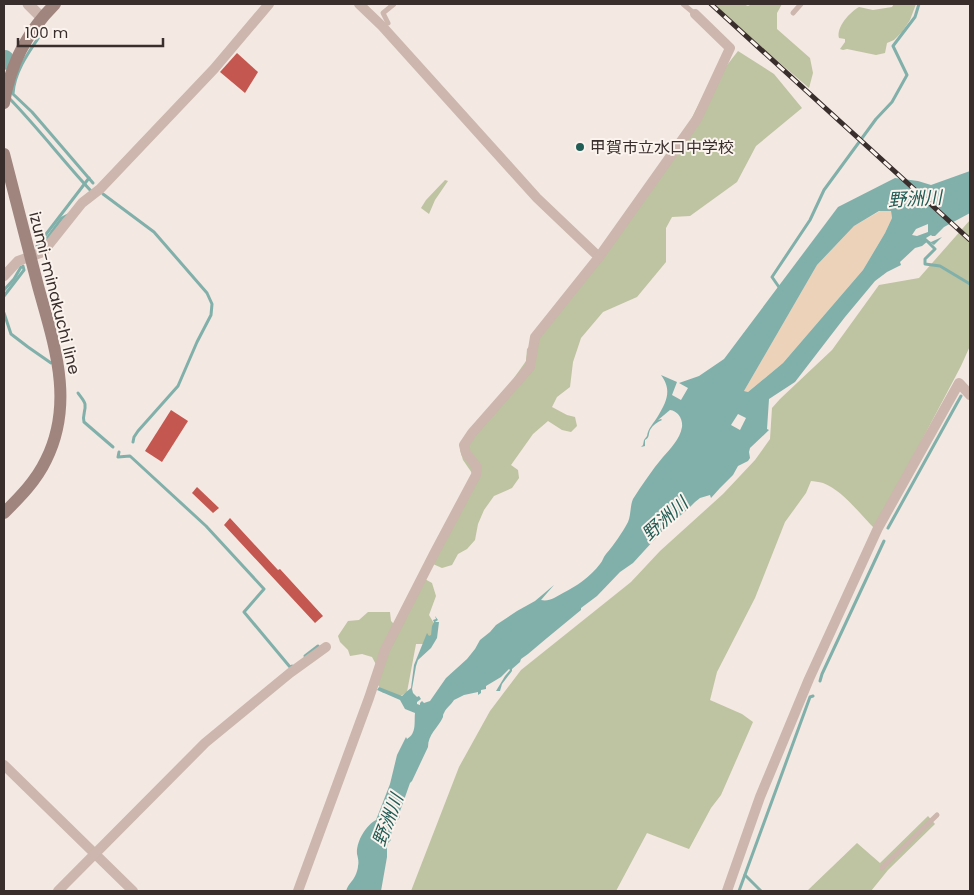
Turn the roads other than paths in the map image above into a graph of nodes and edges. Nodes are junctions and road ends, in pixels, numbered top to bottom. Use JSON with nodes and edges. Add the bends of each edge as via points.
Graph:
{"nodes":[{"id":1,"x":28,"y":4,"type":"edge"},
{"id":2,"x":55,"y":4,"type":"edge"},
{"id":3,"x":269,"y":4,"type":"edge"},
{"id":4,"x":359,"y":4,"type":"edge"},
{"id":5,"x":394,"y":4,"type":"edge"},
{"id":6,"x":683,"y":4,"type":"edge"},
{"id":7,"x":801,"y":4,"type":"edge"},
{"id":8,"x":793,"y":13,"type":"dead end"},
{"id":9,"x":695,"y":14,"type":"joint"},
{"id":10,"x":42,"y":18,"type":"junction"},
{"id":11,"x":388,"y":23,"type":"dead end"},
{"id":12,"x":5,"y":89,"type":"edge"},
{"id":13,"x":4,"y":103,"type":"edge"},
{"id":14,"x":4,"y":154,"type":"edge"},
{"id":15,"x":30,"y":257,"type":"junction"},
{"id":16,"x":599,"y":257,"type":"junction"},
{"id":17,"x":4,"y":276,"type":"edge"},
{"id":18,"x":970,"y":394,"type":"edge"},
{"id":19,"x":4,"y":513,"type":"edge"},
{"id":20,"x":326,"y":647,"type":"dead end"},
{"id":21,"x":4,"y":766,"type":"edge"},
{"id":22,"x":937,"y":815,"type":"dead end"},
{"id":23,"x":94,"y":855,"type":"junction"},
{"id":24,"x":882,"y":868,"type":"dead end"},
{"id":25,"x":58,"y":891,"type":"edge"},
{"id":26,"x":132,"y":891,"type":"edge"},
{"id":27,"x":298,"y":891,"type":"edge"},
{"id":28,"x":727,"y":891,"type":"edge"}],
"edges":[{"from":1,"to":10,"type":"street"},
{"from":2,"to":10,"type":"main road"},
{"from":3,"to":15,"type":"street","via":[[214,70],[100,189],[82,203],[43,252]]},
{"from":4,"to":16,"type":"street","via":[[537,198]]},
{"from":5,"to":11,"type":"lane","via":[[383,13]]},
{"from":6,"to":9,"type":"lane"},
{"from":7,"to":8,"type":"lane"},
{"from":9,"to":16,"type":"street","via":[[730,48],[697,119]]},
{"from":10,"to":12,"type":"main road","via":[[20,51]]},
{"from":12,"to":13,"type":"main road"},
{"from":14,"to":15,"type":"main road","name":"izumi-minakuchi line"},
{"from":15,"to":17,"type":"street","via":[[18,261]]},
{"from":15,"to":19,"type":"main road","name":"izumi-minakuchi line","via":[[56,356],[61,389],[60,410],[46,460],[31,484]]},
{"from":16,"to":27,"type":"street","via":[[535,337],[530,367],[464,445],[477,467],[476,474],[385,650]]},
{"from":18,"to":28,"type":"street","via":[[959,383],[878,528],[808,679]]},
{"from":20,"to":23,"type":"street","via":[[205,743]]},
{"from":21,"to":23,"type":"street"},
{"from":22,"to":24,"type":"lane"},
{"from":23,"to":25,"type":"street"},
{"from":23,"to":26,"type":"street"}]}
